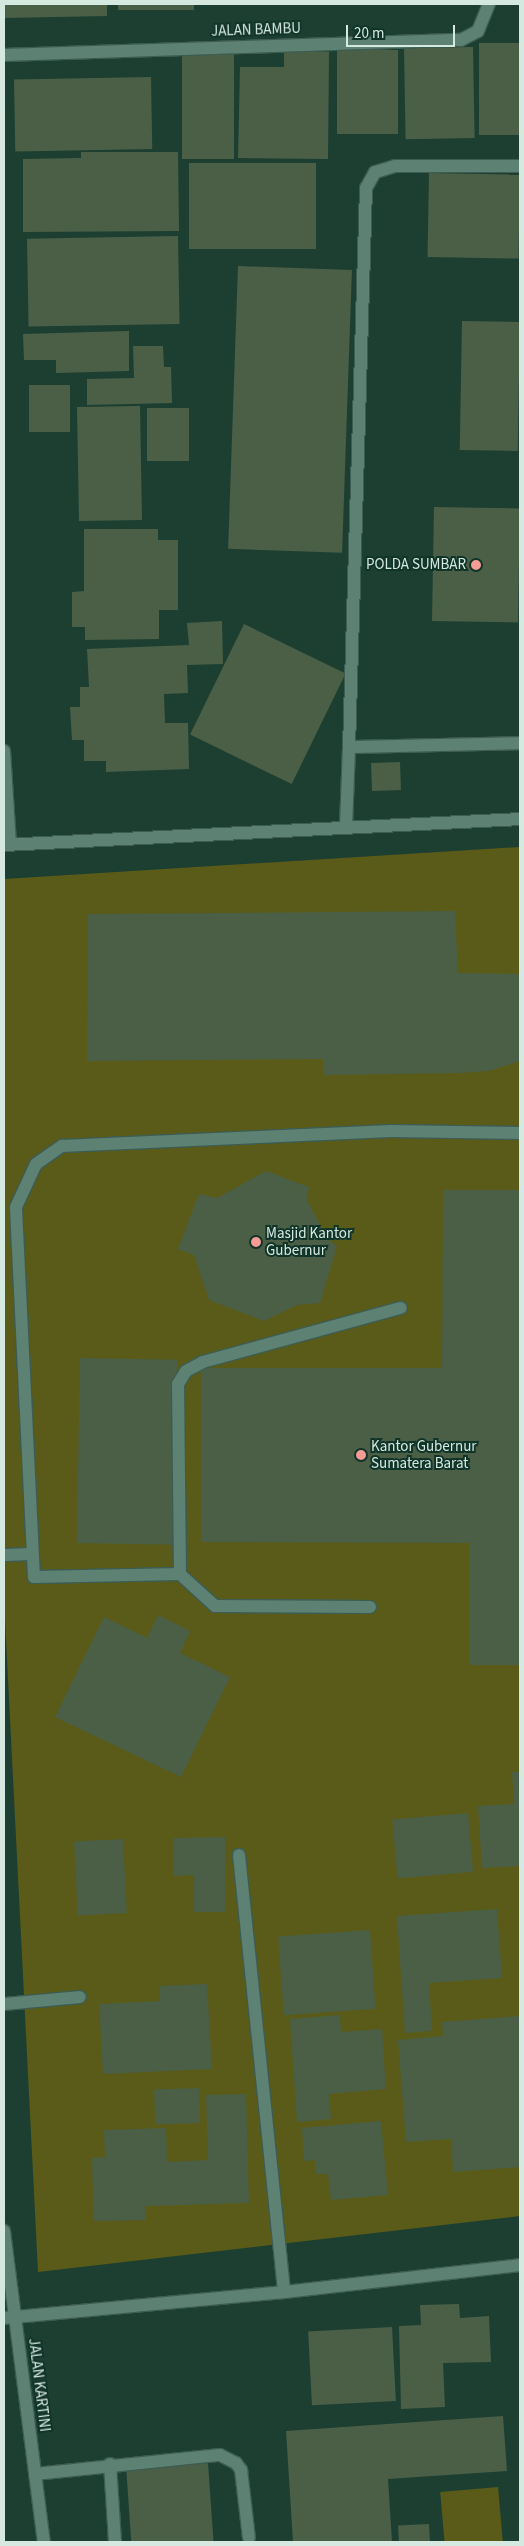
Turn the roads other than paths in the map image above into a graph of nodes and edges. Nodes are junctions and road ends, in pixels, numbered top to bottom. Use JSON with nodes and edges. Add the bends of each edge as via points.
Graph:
{"nodes":[{"id":1,"x":489,"y":4,"type":"edge"},
{"id":2,"x":4,"y":55,"type":"edge"},
{"id":3,"x":520,"y":166,"type":"edge"},
{"id":4,"x":520,"y":742,"type":"edge"},
{"id":5,"x":349,"y":747,"type":"junction"},
{"id":6,"x":4,"y":751,"type":"edge"},
{"id":7,"x":520,"y":819,"type":"edge"},
{"id":8,"x":346,"y":826,"type":"junction"},
{"id":9,"x":7,"y":845,"type":"edge"},
{"id":10,"x":520,"y":1133,"type":"edge"},
{"id":11,"x":401,"y":1308,"type":"dead end"},
{"id":12,"x":31,"y":1554,"type":"junction"},
{"id":13,"x":4,"y":1555,"type":"edge"},
{"id":14,"x":180,"y":1574,"type":"junction"},
{"id":15,"x":370,"y":1608,"type":"dead end"},
{"id":16,"x":239,"y":1855,"type":"dead end"},
{"id":17,"x":80,"y":1997,"type":"dead end"},
{"id":18,"x":4,"y":2004,"type":"edge"},
{"id":19,"x":4,"y":2231,"type":"edge"},
{"id":20,"x":520,"y":2265,"type":"edge"},
{"id":21,"x":284,"y":2292,"type":"junction"},
{"id":22,"x":9,"y":2317,"type":"edge"},
{"id":23,"x":110,"y":2464,"type":"junction"},
{"id":24,"x":35,"y":2474,"type":"junction"},
{"id":25,"x":249,"y":2538,"type":"dead end"},
{"id":26,"x":44,"y":2542,"type":"edge"},
{"id":27,"x":115,"y":2542,"type":"edge"}],
"edges":[{"from":1,"to":2,"type":"street","name":"JALAN BAMBU","via":[[478,31],[461,40]]},
{"from":3,"to":5,"type":"street","via":[[395,166],[375,172],[368,182]]},
{"from":4,"to":5,"type":"street"},
{"from":5,"to":8,"type":"street"},
{"from":6,"to":9,"type":"street"},
{"from":7,"to":8,"type":"street"},
{"from":8,"to":9,"type":"street"},
{"from":10,"to":12,"type":"street","via":[[390,1131],[62,1146],[36,1164],[16,1207]]},
{"from":11,"to":14,"type":"street","via":[[203,1362],[186,1371],[178,1384]]},
{"from":12,"to":13,"type":"street"},
{"from":12,"to":14,"type":"street","via":[[32,1572],[38,1579]]},
{"from":14,"to":15,"type":"street","via":[[215,1606]]},
{"from":16,"to":21,"type":"street"},
{"from":17,"to":18,"type":"street"},
{"from":19,"to":22,"type":"street","name":"JALAN KARTINI"},
{"from":20,"to":21,"type":"street"},
{"from":21,"to":22,"type":"street"},
{"from":22,"to":24,"type":"street","name":"JALAN KARTINI"},
{"from":23,"to":24,"type":"street"},
{"from":23,"to":25,"type":"street","via":[[212,2455],[228,2458],[236,2463],[243,2477]]},
{"from":23,"to":27,"type":"street"},
{"from":24,"to":26,"type":"street","name":"JALAN KARTINI"}]}
